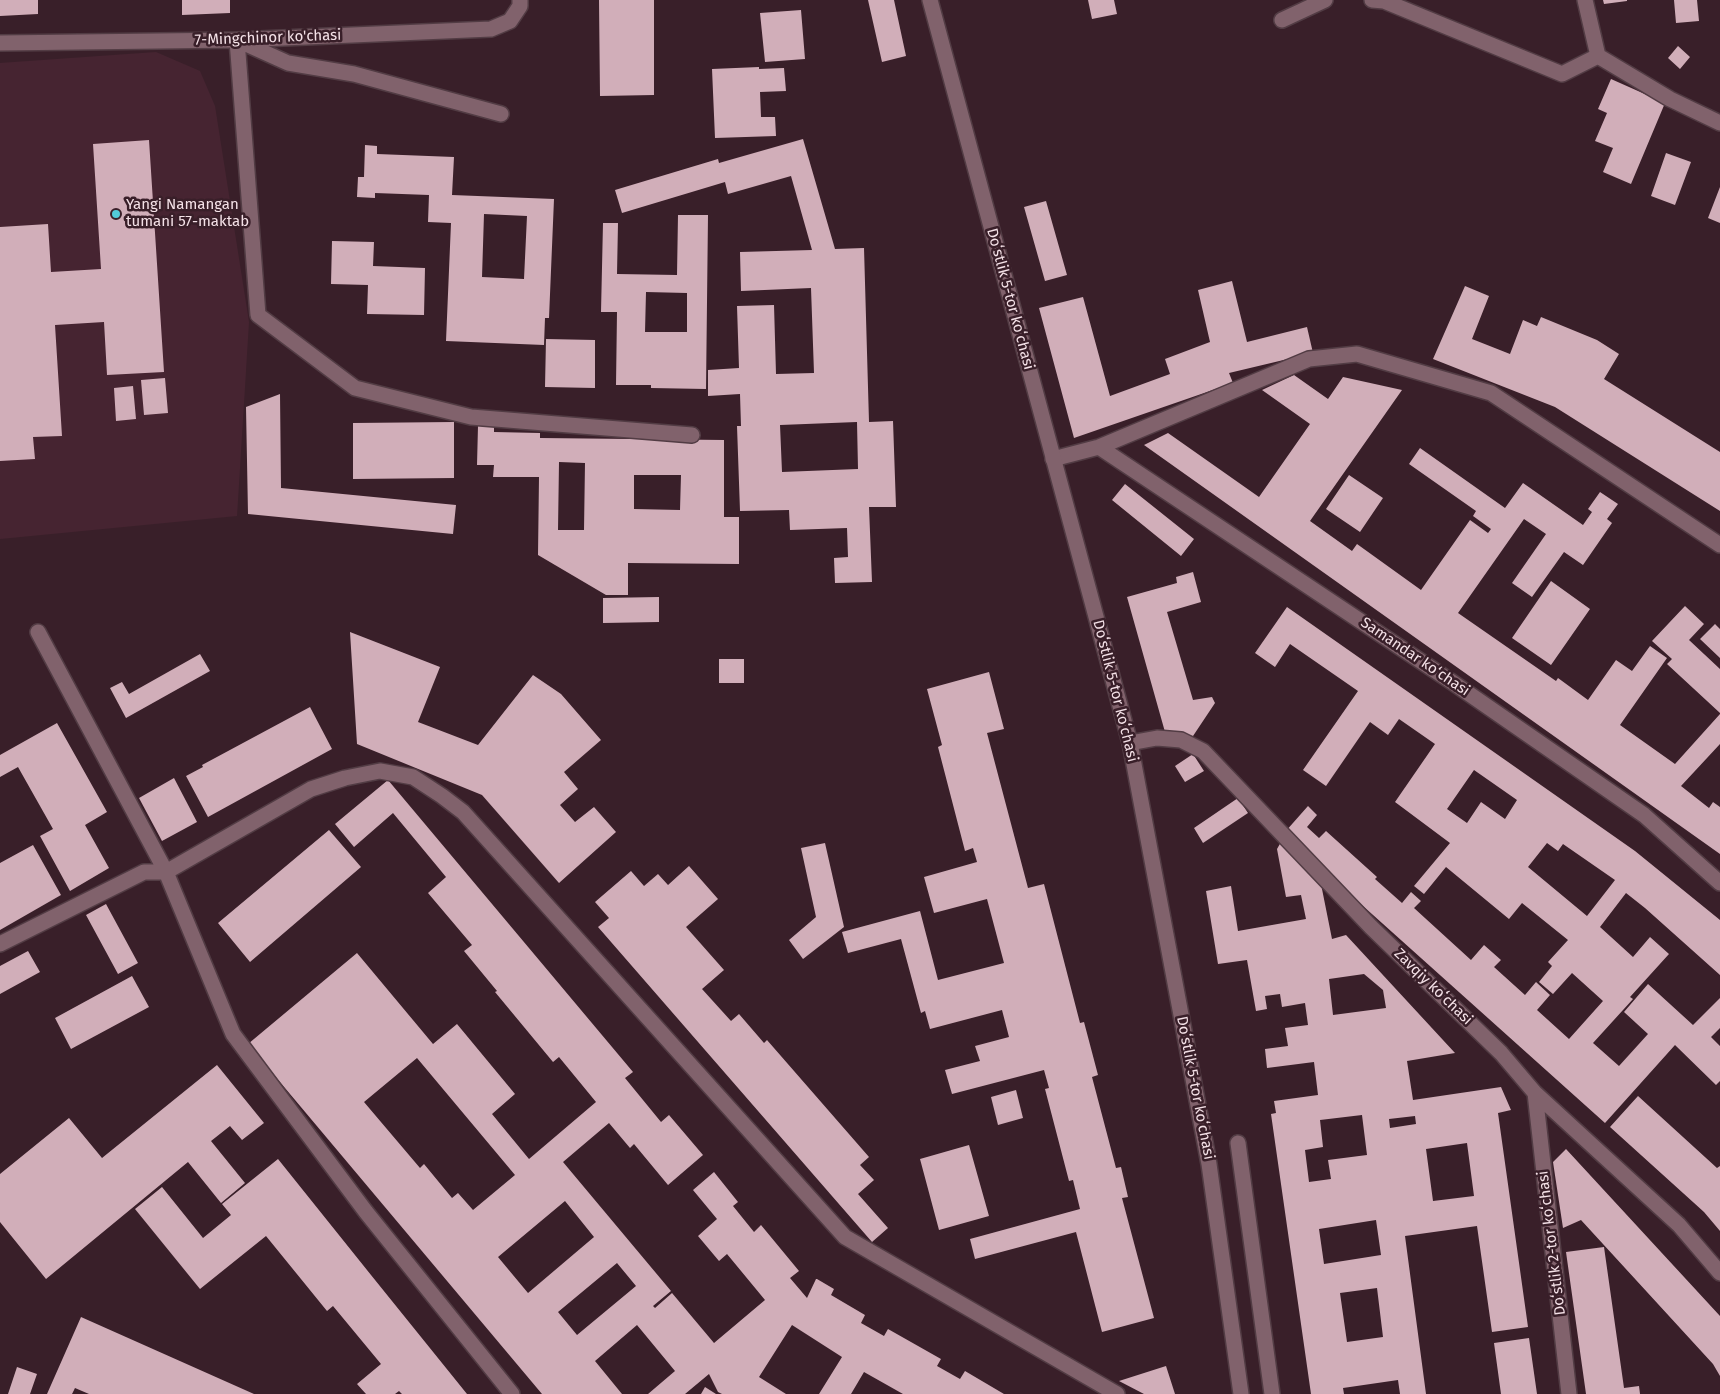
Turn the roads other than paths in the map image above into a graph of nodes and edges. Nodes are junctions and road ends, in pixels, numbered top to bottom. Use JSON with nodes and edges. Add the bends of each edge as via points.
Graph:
{"nodes":[{"id":1,"x":520,"y":0,"type":"edge"},
{"id":2,"x":930,"y":0,"type":"edge"},
{"id":3,"x":1325,"y":0,"type":"edge"},
{"id":4,"x":1372,"y":0,"type":"edge"},
{"id":5,"x":1585,"y":0,"type":"edge"},
{"id":6,"x":1282,"y":20,"type":"dead end"},
{"id":7,"x":237,"y":40,"type":"junction"},
{"id":8,"x":0,"y":43,"type":"edge"},
{"id":9,"x":1598,"y":56,"type":"junction"},
{"id":10,"x":501,"y":114,"type":"dead end"},
{"id":11,"x":1720,"y":123,"type":"edge"},
{"id":12,"x":692,"y":435,"type":"dead end"},
{"id":13,"x":1099,"y":447,"type":"junction"},
{"id":14,"x":1053,"y":459,"type":"junction"},
{"id":15,"x":1720,"y":545,"type":"edge"},
{"id":16,"x":38,"y":632,"type":"dead end"},
{"id":17,"x":1130,"y":743,"type":"junction"},
{"id":18,"x":166,"y":872,"type":"junction"},
{"id":19,"x":1720,"y":883,"type":"edge"},
{"id":20,"x":0,"y":944,"type":"edge"},
{"id":21,"x":1535,"y":1093,"type":"junction"},
{"id":22,"x":1238,"y":1143,"type":"dead end"},
{"id":23,"x":1720,"y":1273,"type":"edge"},
{"id":24,"x":512,"y":1394,"type":"edge"},
{"id":25,"x":1117,"y":1394,"type":"edge"},
{"id":26,"x":1241,"y":1394,"type":"edge"},
{"id":27,"x":1272,"y":1394,"type":"edge"},
{"id":28,"x":1569,"y":1394,"type":"edge"}],
"edges":[{"from":1,"to":7,"type":"street","name":"7-Mingchinor ko'chasi","via":[[520,6],[510,21],[491,29]]},
{"from":2,"to":14,"type":"street","name":"Doʻstlik 5-tor koʻchasi"},
{"from":3,"to":6,"type":"street"},
{"from":4,"to":9,"type":"street","via":[[1384,1],[1562,74]]},
{"from":5,"to":9,"type":"street"},
{"from":7,"to":8,"type":"street","name":"7-Mingchinor ko'chasi"},
{"from":7,"to":10,"type":"street","via":[[288,63],[354,74]]},
{"from":7,"to":12,"type":"street","via":[[258,315],[355,388],[471,418]]},
{"from":9,"to":11,"type":"street","via":[[1670,99]]},
{"from":13,"to":14,"type":"street"},
{"from":13,"to":15,"type":"street","via":[[1309,359],[1357,354],[1491,392]]},
{"from":13,"to":19,"type":"street","name":"Samandar ko‘chasi","via":[[1444,676],[1644,815]]},
{"from":14,"to":17,"type":"street","name":"Doʻstlik 5-tor koʻchasi"},
{"from":16,"to":18,"type":"street"},
{"from":17,"to":21,"type":"street","name":"Zavqiy koʻchasi","via":[[1158,738],[1181,740],[1203,750],[1371,927],[1501,1053]]},
{"from":17,"to":26,"type":"street","name":"Doʻstlik 5-tor koʻchasi","via":[[1209,1164]]},
{"from":18,"to":20,"type":"street","via":[[144,872]]},
{"from":18,"to":24,"type":"street","via":[[233,1034],[366,1212]]},
{"from":18,"to":25,"type":"street","via":[[311,788],[380,771],[413,777],[463,812],[845,1238]]},
{"from":21,"to":23,"type":"street","name":"Zavqiy koʻchasi","via":[[1679,1225]]},
{"from":21,"to":28,"type":"street","name":"Doʻstlik 2-tor koʻchasi"},
{"from":22,"to":27,"type":"street"}]}
